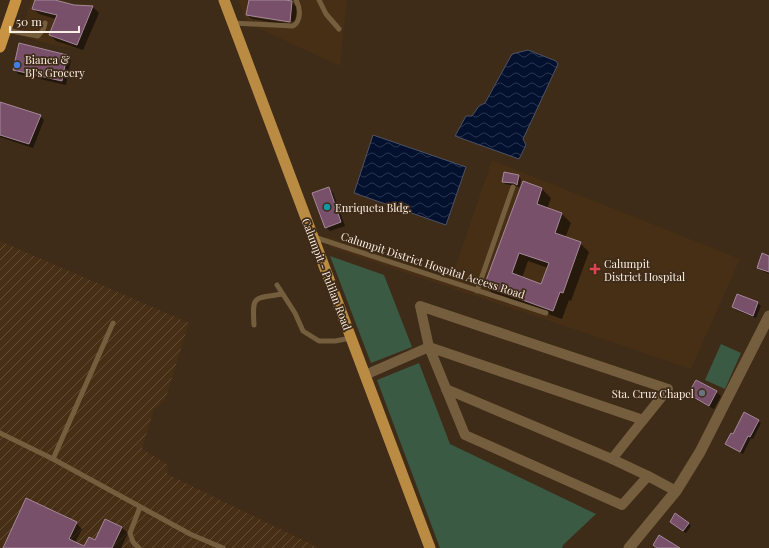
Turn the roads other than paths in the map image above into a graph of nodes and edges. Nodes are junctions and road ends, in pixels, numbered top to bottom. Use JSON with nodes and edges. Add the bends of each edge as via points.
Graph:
{"nodes":[{"id":1,"x":16,"y":0,"type":"edge"},
{"id":2,"x":224,"y":0,"type":"edge"},
{"id":3,"x":296,"y":0,"type":"edge"},
{"id":4,"x":319,"y":0,"type":"edge"},
{"id":5,"x":45,"y":23,"type":"dead end"},
{"id":6,"x":233,"y":23,"type":"junction"},
{"id":7,"x":7,"y":27,"type":"junction"},
{"id":8,"x":339,"y":29,"type":"dead end"},
{"id":9,"x":0,"y":46,"type":"edge"},
{"id":10,"x":513,"y":188,"type":"dead end"},
{"id":11,"x":313,"y":237,"type":"junction"},
{"id":12,"x":277,"y":285,"type":"dead end"},
{"id":13,"x":477,"y":291,"type":"junction"},
{"id":14,"x":282,"y":294,"type":"junction"},
{"id":15,"x":546,"y":313,"type":"dead end"},
{"id":16,"x":769,"y":316,"type":"edge"},
{"id":17,"x":113,"y":323,"type":"dead end"},
{"id":18,"x":254,"y":325,"type":"dead end"},
{"id":19,"x":351,"y":338,"type":"junction"},
{"id":20,"x":429,"y":347,"type":"junction"},
{"id":21,"x":364,"y":375,"type":"junction"},
{"id":22,"x":446,"y":389,"type":"junction"},
{"id":23,"x":643,"y":420,"type":"junction"},
{"id":24,"x":0,"y":433,"type":"edge"},
{"id":25,"x":53,"y":459,"type":"junction"},
{"id":26,"x":612,"y":459,"type":"junction"},
{"id":27,"x":648,"y":476,"type":"junction"},
{"id":28,"x":676,"y":491,"type":"junction"},
{"id":29,"x":140,"y":507,"type":"junction"},
{"id":30,"x":139,"y":548,"type":"edge"},
{"id":31,"x":223,"y":548,"type":"edge"},
{"id":32,"x":430,"y":548,"type":"edge"},
{"id":33,"x":629,"y":548,"type":"edge"}],
"edges":[{"from":1,"to":7,"type":"highway"},
{"from":2,"to":6,"type":"main road","name":"Calumpit - Pulilan Road"},
{"from":3,"to":6,"type":"lane","via":[[300,19],[293,26]]},
{"from":4,"to":8,"type":"lane","via":[[326,14]]},
{"from":5,"to":7,"type":"lane","via":[[38,36]]},
{"from":6,"to":11,"type":"main road","name":"Calumpit - Pulilan Road"},
{"from":7,"to":9,"type":"highway"},
{"from":10,"to":13,"type":"lane"},
{"from":11,"to":13,"type":"lane","name":"Calumpit District Hospital Access Road"},
{"from":11,"to":19,"type":"main road","name":"Calumpit - Pulilan Road"},
{"from":12,"to":14,"type":"lane"},
{"from":13,"to":15,"type":"lane","name":"Calumpit District Hospital Access Road"},
{"from":14,"to":18,"type":"lane","via":[[259,297],[254,302]]},
{"from":14,"to":19,"type":"lane","via":[[303,331],[319,341]]},
{"from":16,"to":28,"type":"street","via":[[700,452]]},
{"from":17,"to":25,"type":"lane"},
{"from":19,"to":21,"type":"main road","name":"Calumpit - Pulilan Road"},
{"from":20,"to":21,"type":"street"},
{"from":20,"to":22,"type":"street"},
{"from":20,"to":23,"type":"street"},
{"from":20,"to":23,"type":"street","via":[[420,306],[668,389]]},
{"from":21,"to":32,"type":"main road","name":"Calumpit - Pulilan Road"},
{"from":22,"to":26,"type":"street"},
{"from":22,"to":27,"type":"street","via":[[465,435],[622,505]]},
{"from":23,"to":26,"type":"street"},
{"from":24,"to":25,"type":"lane"},
{"from":25,"to":29,"type":"lane"},
{"from":26,"to":27,"type":"street"},
{"from":27,"to":28,"type":"street"},
{"from":28,"to":33,"type":"street"},
{"from":29,"to":30,"type":"lane","via":[[130,533],[133,542]]},
{"from":29,"to":31,"type":"lane","via":[[190,534]]}]}
